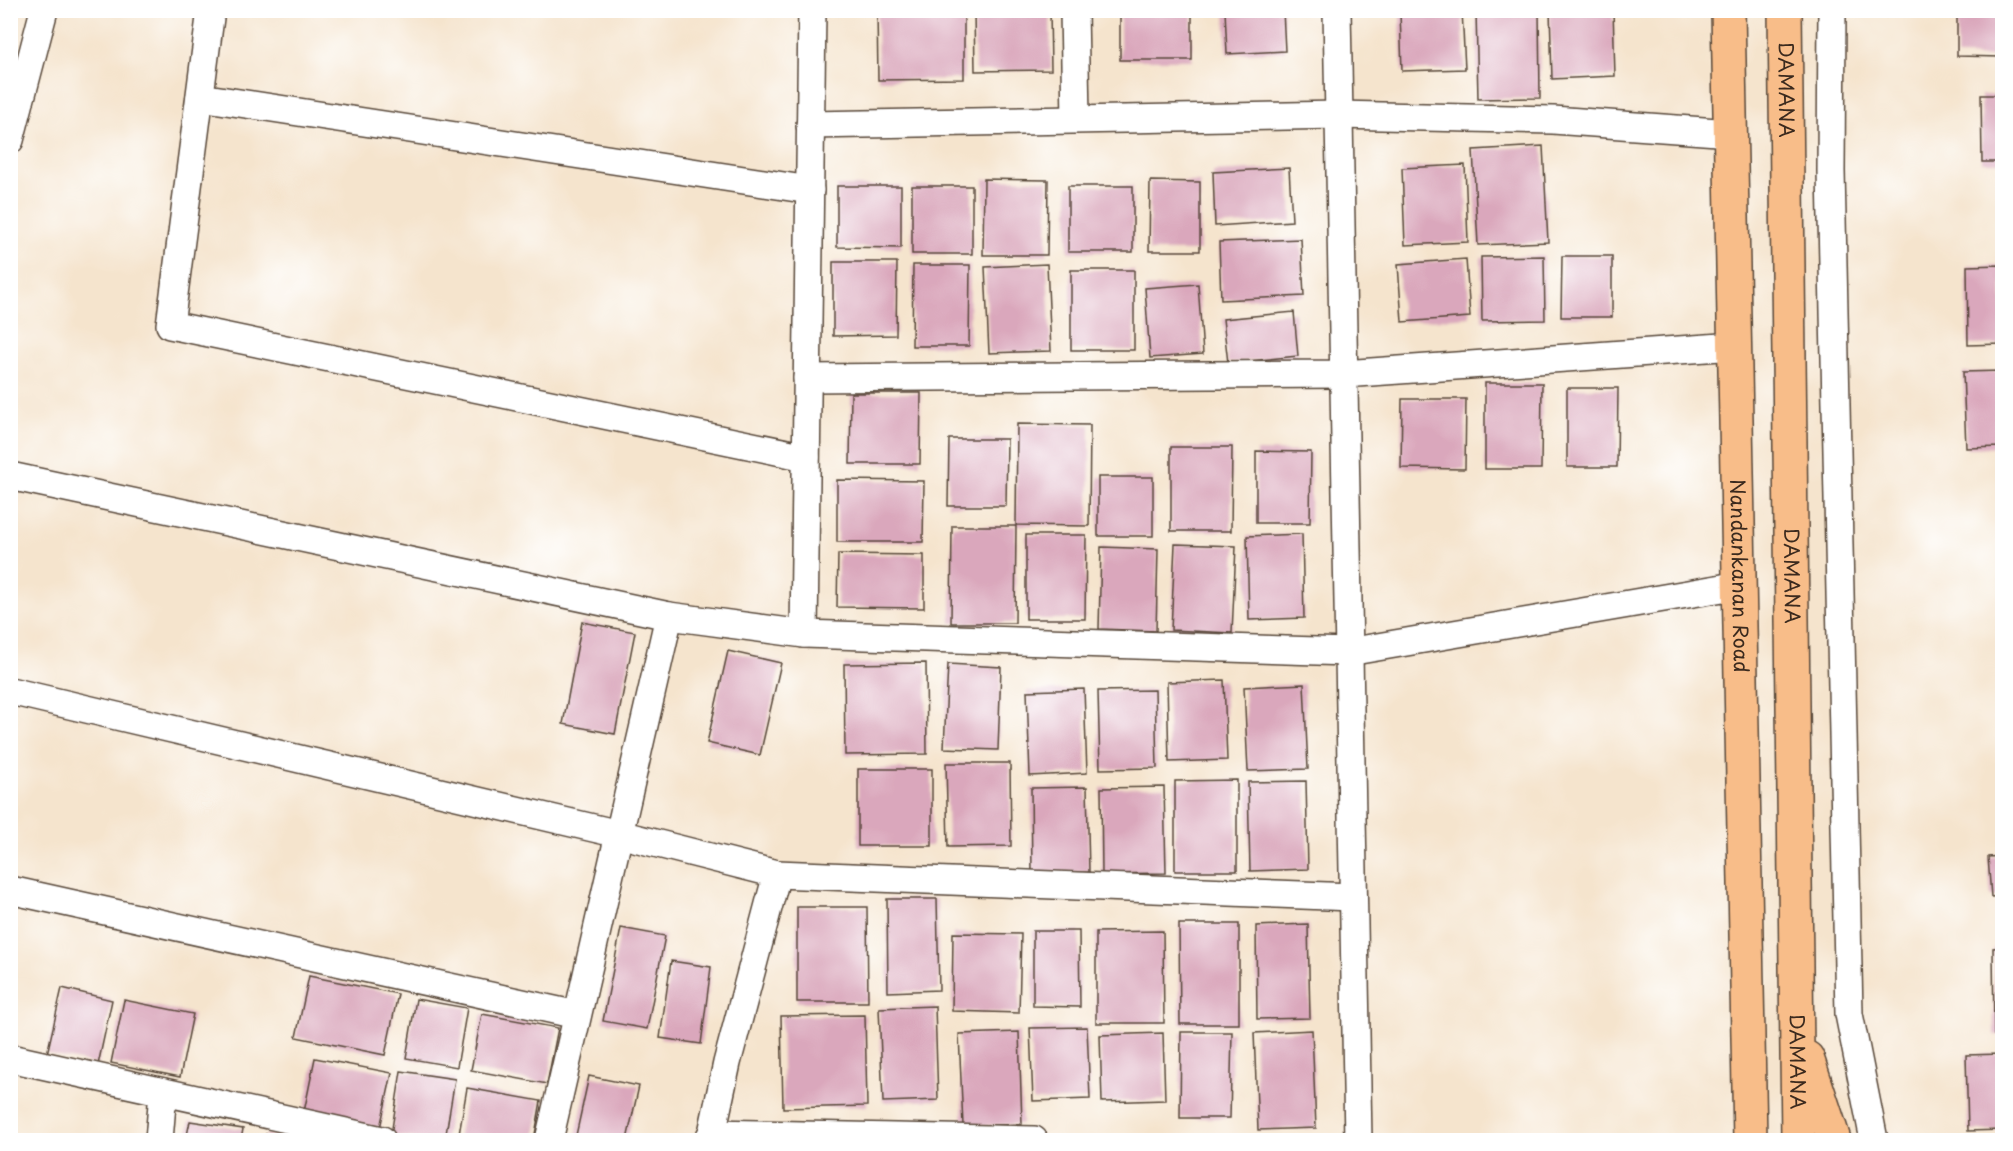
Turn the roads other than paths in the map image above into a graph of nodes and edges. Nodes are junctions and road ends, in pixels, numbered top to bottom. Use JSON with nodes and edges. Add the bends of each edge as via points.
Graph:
{"nodes":[{"id":1,"x":44,"y":10,"type":"edge"},
{"id":2,"x":211,"y":10,"type":"edge"},
{"id":3,"x":812,"y":10,"type":"edge"},
{"id":4,"x":1074,"y":10,"type":"edge"},
{"id":5,"x":1337,"y":10,"type":"edge"},
{"id":6,"x":1728,"y":10,"type":"edge"},
{"id":7,"x":1785,"y":10,"type":"edge"},
{"id":8,"x":1832,"y":10,"type":"edge"},
{"id":9,"x":200,"y":97,"type":"junction"},
{"id":10,"x":1338,"y":115,"type":"junction"},
{"id":11,"x":1076,"y":119,"type":"junction"},
{"id":12,"x":810,"y":124,"type":"junction"},
{"id":13,"x":1731,"y":133,"type":"junction"},
{"id":14,"x":10,"y":140,"type":"edge"},
{"id":15,"x":810,"y":190,"type":"junction"},
{"id":16,"x":1735,"y":346,"type":"junction"},
{"id":17,"x":1343,"y":374,"type":"junction"},
{"id":18,"x":807,"y":378,"type":"junction"},
{"id":19,"x":806,"y":457,"type":"junction"},
{"id":20,"x":10,"y":476,"type":"edge"},
{"id":21,"x":1740,"y":585,"type":"junction"},
{"id":22,"x":669,"y":616,"type":"junction"},
{"id":23,"x":804,"y":633,"type":"junction"},
{"id":24,"x":1348,"y":652,"type":"junction"},
{"id":25,"x":10,"y":691,"type":"edge"},
{"id":26,"x":618,"y":834,"type":"junction"},
{"id":27,"x":777,"y":874,"type":"junction"},
{"id":28,"x":10,"y":890,"type":"edge"},
{"id":29,"x":1353,"y":897,"type":"junction"},
{"id":30,"x":577,"y":1015,"type":"junction"},
{"id":31,"x":1797,"y":1028,"type":"junction"},
{"id":32,"x":10,"y":1058,"type":"edge"},
{"id":33,"x":163,"y":1092,"type":"junction"},
{"id":34,"x":710,"y":1137,"type":"edge"},
{"id":35,"x":159,"y":1140,"type":"edge"},
{"id":36,"x":382,"y":1140,"type":"edge"},
{"id":37,"x":549,"y":1140,"type":"edge"},
{"id":38,"x":1034,"y":1140,"type":"edge"},
{"id":39,"x":1358,"y":1140,"type":"edge"},
{"id":40,"x":1750,"y":1140,"type":"edge"},
{"id":41,"x":1798,"y":1140,"type":"edge"},
{"id":42,"x":1834,"y":1140,"type":"edge"},
{"id":43,"x":1874,"y":1140,"type":"edge"}],
"edges":[{"from":1,"to":14,"type":"street"},
{"from":2,"to":9,"type":"street"},
{"from":3,"to":12,"type":"street"},
{"from":4,"to":11,"type":"street"},
{"from":5,"to":10,"type":"street"},
{"from":6,"to":13,"type":"main road","name":"Nandankanan Road"},
{"from":7,"to":31,"type":"main road","name":"DAMANA"},
{"from":8,"to":43,"type":"street","via":[[1831,171],[1849,1014]]},
{"from":9,"to":15,"type":"street"},
{"from":9,"to":19,"type":"street","via":[[170,325]]},
{"from":10,"to":11,"type":"street"},
{"from":10,"to":13,"type":"street","via":[[1553,120]]},
{"from":10,"to":17,"type":"street"},
{"from":11,"to":12,"type":"street"},
{"from":12,"to":15,"type":"street"},
{"from":13,"to":16,"type":"main road","name":"Nandankanan Road"},
{"from":15,"to":18,"type":"street"},
{"from":16,"to":17,"type":"street"},
{"from":16,"to":21,"type":"main road","name":"Nandankanan Road"},
{"from":17,"to":18,"type":"street"},
{"from":17,"to":24,"type":"street"},
{"from":18,"to":19,"type":"street"},
{"from":19,"to":23,"type":"street"},
{"from":20,"to":22,"type":"street"},
{"from":21,"to":24,"type":"street"},
{"from":21,"to":40,"type":"main road","name":"Nandankanan Road"},
{"from":22,"to":23,"type":"street"},
{"from":22,"to":26,"type":"street"},
{"from":23,"to":24,"type":"street"},
{"from":24,"to":29,"type":"street"},
{"from":25,"to":26,"type":"street"},
{"from":26,"to":27,"type":"street"},
{"from":26,"to":30,"type":"street"},
{"from":27,"to":29,"type":"street"},
{"from":27,"to":34,"type":"street"},
{"from":28,"to":30,"type":"street"},
{"from":29,"to":39,"type":"street"},
{"from":30,"to":37,"type":"street"},
{"from":31,"to":41,"type":"main road","name":"DAMANA"},
{"from":31,"to":42,"type":"main road"},
{"from":32,"to":33,"type":"street"},
{"from":33,"to":35,"type":"street"},
{"from":33,"to":36,"type":"street"},
{"from":34,"to":38,"type":"street"}]}
